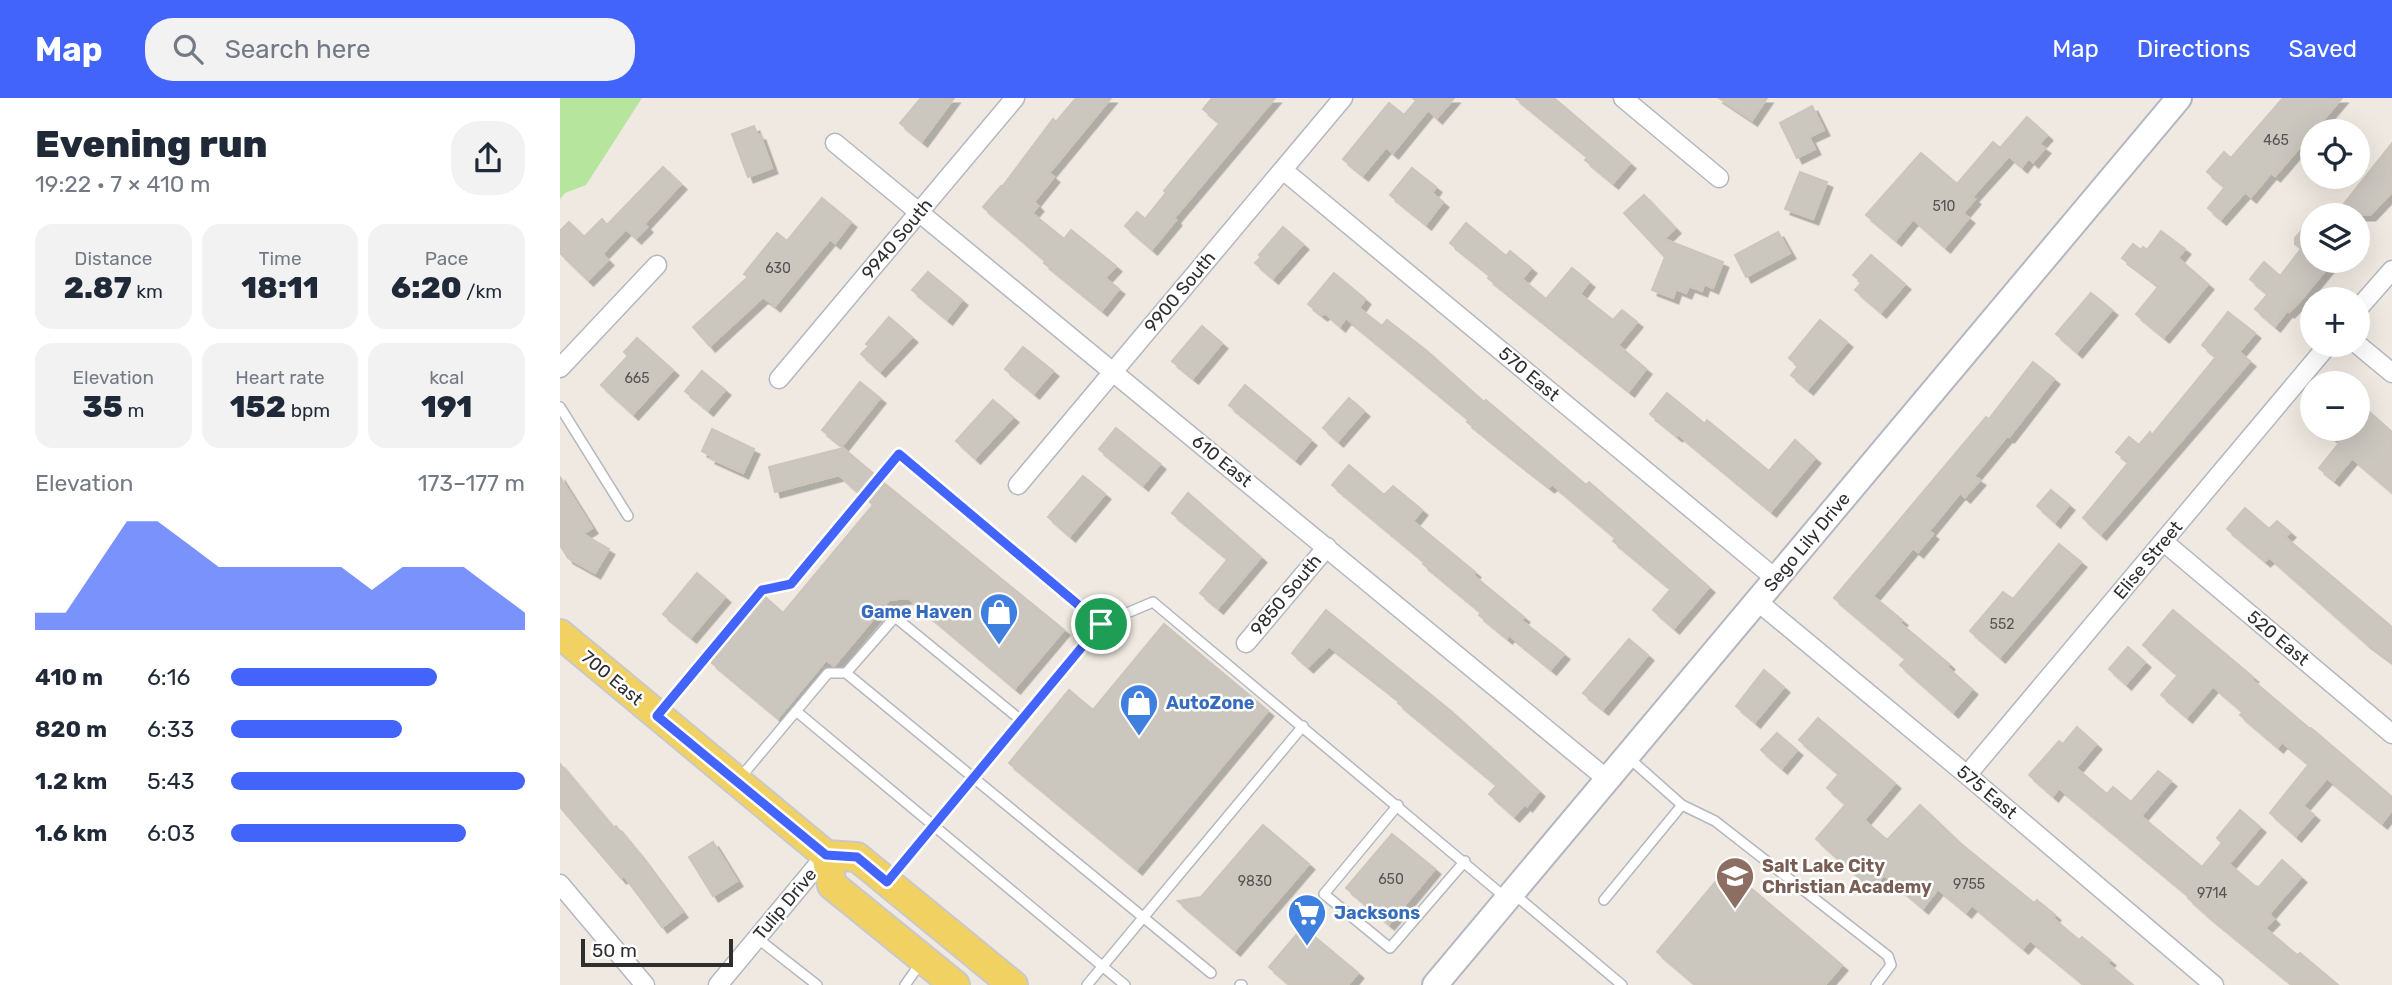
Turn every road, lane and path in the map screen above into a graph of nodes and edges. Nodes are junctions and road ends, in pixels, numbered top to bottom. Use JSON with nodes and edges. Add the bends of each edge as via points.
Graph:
{"nodes":[{"id":1,"x":1015,"y":98,"type":"edge"},
{"id":2,"x":1343,"y":98,"type":"edge"},
{"id":3,"x":1623,"y":98,"type":"edge"},
{"id":4,"x":2179,"y":98,"type":"edge"},
{"id":5,"x":835,"y":143,"type":"dead end"},
{"id":6,"x":1283,"y":170,"type":"junction"},
{"id":7,"x":1719,"y":178,"type":"dead end"},
{"id":8,"x":919,"y":212,"type":"junction"},
{"id":9,"x":657,"y":265,"type":"dead end"},
{"id":10,"x":2392,"y":270,"type":"edge"},
{"id":11,"x":2370,"y":295,"type":"edge"},
{"id":12,"x":2370,"y":355,"type":"edge"},
{"id":13,"x":2318,"y":357,"type":"edge"},
{"id":14,"x":560,"y":368,"type":"edge"},
{"id":15,"x":1113,"y":372,"type":"junction"},
{"id":16,"x":2392,"y":373,"type":"edge"},
{"id":17,"x":779,"y":379,"type":"dead end"},
{"id":18,"x":560,"y":407,"type":"edge"},
{"id":19,"x":1018,"y":485,"type":"dead end"},
{"id":20,"x":628,"y":516,"type":"dead end"},
{"id":21,"x":2164,"y":542,"type":"junction"},
{"id":22,"x":1326,"y":547,"type":"junction"},
{"id":23,"x":1776,"y":579,"type":"junction"},
{"id":24,"x":1757,"y":601,"type":"junction"},
{"id":25,"x":1101,"y":624,"type":"junction"},
{"id":26,"x":560,"y":634,"type":"edge"},
{"id":27,"x":1246,"y":643,"type":"dead end"},
{"id":28,"x":846,"y":673,"type":"junction"},
{"id":29,"x":796,"y":711,"type":"junction"},
{"id":30,"x":657,"y":716,"type":"junction"},
{"id":31,"x":1022,"y":721,"type":"junction"},
{"id":32,"x":1303,"y":726,"type":"junction"},
{"id":33,"x":2392,"y":734,"type":"edge"},
{"id":34,"x":1627,"y":757,"type":"junction"},
{"id":35,"x":1967,"y":775,"type":"junction"},
{"id":36,"x":975,"y":778,"type":"junction"},
{"id":37,"x":1608,"y":780,"type":"junction"},
{"id":38,"x":737,"y":781,"type":"junction"},
{"id":39,"x":1398,"y":805,"type":"junction"},
{"id":40,"x":1682,"y":805,"type":"junction"},
{"id":41,"x":934,"y":827,"type":"junction"},
{"id":42,"x":826,"y":855,"type":"junction"},
{"id":43,"x":1465,"y":861,"type":"junction"},
{"id":44,"x":887,"y":882,"type":"junction"},
{"id":45,"x":560,"y":884,"type":"edge"},
{"id":46,"x":1510,"y":896,"type":"junction"},
{"id":47,"x":1604,"y":900,"type":"dead end"},
{"id":48,"x":1144,"y":917,"type":"junction"},
{"id":49,"x":757,"y":938,"type":"junction"},
{"id":50,"x":923,"y":960,"type":"junction"},
{"id":51,"x":1102,"y":966,"type":"junction"},
{"id":52,"x":1211,"y":973,"type":"dead end"},
{"id":53,"x":645,"y":985,"type":"edge"},
{"id":54,"x":718,"y":985,"type":"edge"},
{"id":55,"x":817,"y":985,"type":"edge"},
{"id":56,"x":905,"y":985,"type":"edge"},
{"id":57,"x":955,"y":985,"type":"edge"},
{"id":58,"x":1013,"y":985,"type":"edge"},
{"id":59,"x":1087,"y":985,"type":"edge"},
{"id":60,"x":1125,"y":985,"type":"edge"},
{"id":61,"x":1435,"y":985,"type":"edge"},
{"id":62,"x":1622,"y":985,"type":"edge"},
{"id":63,"x":1876,"y":985,"type":"edge"},
{"id":64,"x":2214,"y":985,"type":"edge"}],
"edges":[{"from":1,"to":8,"type":"street","name":"9940 South"},
{"from":2,"to":6,"type":"street","name":"9900 South"},
{"from":3,"to":7,"type":"street"},
{"from":4,"to":23,"type":"main road","name":"Sego Lily Drive"},
{"from":5,"to":8,"type":"street","name":"610 East"},
{"from":6,"to":15,"type":"street","name":"9900 South"},
{"from":6,"to":23,"type":"street","name":"570 East"},
{"from":8,"to":15,"type":"street","name":"610 East"},
{"from":8,"to":17,"type":"street","name":"9940 South"},
{"from":9,"to":14,"type":"street"},
{"from":10,"to":11,"type":"street"},
{"from":12,"to":16,"type":"street"},
{"from":13,"to":21,"type":"street","name":"Elise Street"},
{"from":15,"to":19,"type":"street","name":"9900 South"},
{"from":15,"to":22,"type":"street","name":"610 East"},
{"from":18,"to":20,"type":"lane"},
{"from":21,"to":33,"type":"street","name":"520 East"},
{"from":21,"to":35,"type":"street","name":"Elise Street"},
{"from":22,"to":27,"type":"street","name":"9850 South"},
{"from":22,"to":37,"type":"street","name":"610 East"},
{"from":23,"to":24,"type":"main road","name":"Sego Lily Drive"},
{"from":24,"to":34,"type":"main road","name":"Sego Lily Drive"},
{"from":24,"to":35,"type":"street","name":"575 East"},
{"from":25,"to":30,"type":"lane","via":[[899,454],[791,584],[762,590]]},
{"from":25,"to":31,"type":"lane"},
{"from":25,"to":32,"type":"lane","via":[[1153,602]]},
{"from":26,"to":30,"type":"main road","name":"700 East"},
{"from":28,"to":29,"type":"lane","via":[[828,673]]},
{"from":28,"to":31,"type":"lane","via":[[895,617]]},
{"from":28,"to":36,"type":"lane"},
{"from":29,"to":38,"type":"lane"},
{"from":29,"to":41,"type":"lane"},
{"from":30,"to":38,"type":"main road","name":"700 East"},
{"from":31,"to":36,"type":"lane"},
{"from":32,"to":39,"type":"lane"},
{"from":32,"to":48,"type":"lane"},
{"from":34,"to":37,"type":"main road","name":"Sego Lily Drive"},
{"from":34,"to":40,"type":"lane"},
{"from":35,"to":64,"type":"street","name":"575 East"},
{"from":36,"to":41,"type":"lane"},
{"from":36,"to":48,"type":"lane"},
{"from":37,"to":46,"type":"main road","name":"Sego Lily Drive"},
{"from":38,"to":42,"type":"main road","name":"700 East"},
{"from":39,"to":43,"type":"lane"},
{"from":39,"to":43,"type":"lane","via":[[1324,894],[1390,947]]},
{"from":40,"to":47,"type":"lane"},
{"from":40,"to":63,"type":"lane","via":[[1714,821],[1888,956],[1892,965]]},
{"from":41,"to":44,"type":"lane"},
{"from":41,"to":51,"type":"lane"},
{"from":42,"to":44,"type":"main road","via":[[857,857]]},
{"from":42,"to":49,"type":"street","name":"Tulip Drive"},
{"from":42,"to":50,"type":"main road","via":[[832,885]]},
{"from":43,"to":46,"type":"lane"},
{"from":44,"to":58,"type":"main road"},
{"from":45,"to":53,"type":"street"},
{"from":46,"to":61,"type":"main road","name":"Sego Lily Drive"},
{"from":46,"to":62,"type":"lane"},
{"from":48,"to":51,"type":"lane"},
{"from":48,"to":52,"type":"lane"},
{"from":49,"to":54,"type":"street","name":"Tulip Drive"},
{"from":49,"to":55,"type":"lane"},
{"from":50,"to":56,"type":"lane"},
{"from":50,"to":57,"type":"main road"},
{"from":51,"to":59,"type":"lane"},
{"from":51,"to":60,"type":"lane"}]}
